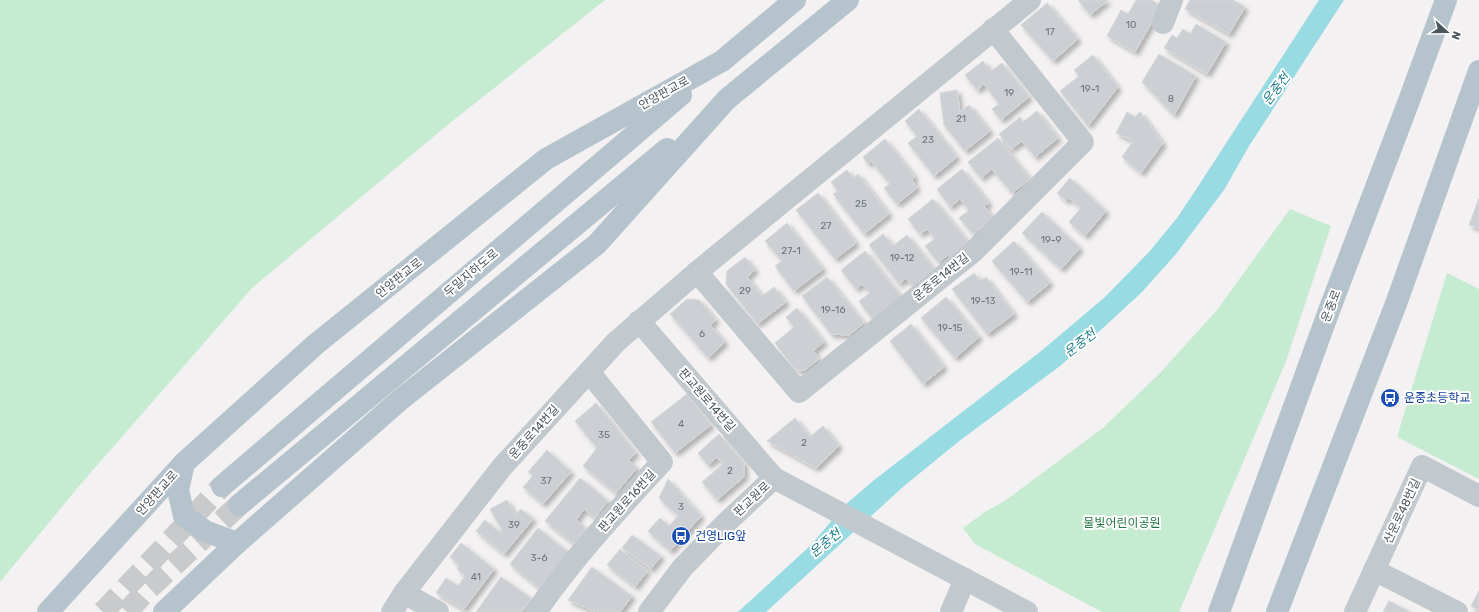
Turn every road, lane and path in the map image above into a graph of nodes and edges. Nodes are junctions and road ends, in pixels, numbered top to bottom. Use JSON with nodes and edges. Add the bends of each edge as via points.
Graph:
{"nodes":[{"id":1,"x":794,"y":0,"type":"edge"},
{"id":2,"x":848,"y":0,"type":"edge"},
{"id":3,"x":1030,"y":0,"type":"edge"},
{"id":4,"x":1172,"y":0,"type":"edge"},
{"id":5,"x":1446,"y":0,"type":"edge"},
{"id":6,"x":1163,"y":23,"type":"dead end"},
{"id":7,"x":993,"y":29,"type":"junction"},
{"id":8,"x":722,"y":61,"type":"junction"},
{"id":9,"x":1479,"y":71,"type":"edge"},
{"id":10,"x":727,"y":99,"type":"junction"},
{"id":11,"x":697,"y":272,"type":"junction"},
{"id":12,"x":640,"y":321,"type":"junction"},
{"id":13,"x":589,"y":372,"type":"junction"},
{"id":14,"x":184,"y":463,"type":"junction"},
{"id":15,"x":774,"y":478,"type":"junction"},
{"id":16,"x":222,"y":486,"type":"tunnel mouth"},
{"id":17,"x":1479,"y":496,"type":"edge"},
{"id":18,"x":239,"y":505,"type":"tunnel mouth"},
{"id":19,"x":237,"y":543,"type":"junction"},
{"id":20,"x":1374,"y":570,"type":"junction"},
{"id":21,"x":965,"y":579,"type":"junction"},
{"id":22,"x":404,"y":593,"type":"junction"},
{"id":23,"x":48,"y":612,"type":"edge"},
{"id":24,"x":164,"y":612,"type":"edge"},
{"id":25,"x":392,"y":612,"type":"edge"},
{"id":26,"x":438,"y":612,"type":"edge"},
{"id":27,"x":536,"y":612,"type":"edge"},
{"id":28,"x":649,"y":612,"type":"edge"},
{"id":29,"x":951,"y":612,"type":"edge"},
{"id":30,"x":1027,"y":612,"type":"edge"},
{"id":31,"x":1219,"y":612,"type":"edge"},
{"id":32,"x":1277,"y":612,"type":"edge"},
{"id":33,"x":1355,"y":612,"type":"edge"},
{"id":34,"x":1457,"y":612,"type":"edge"}],
"edges":[{"from":1,"to":8,"type":"main road","name":"안양판교로"},
{"from":2,"to":10,"type":"main road"},
{"from":3,"to":7,"type":"street","name":"운중로14번길"},
{"from":4,"to":6,"type":"street"},
{"from":5,"to":31,"type":"main road","name":"운중로"},
{"from":7,"to":11,"type":"street","name":"운중로14번길"},
{"from":7,"to":11,"type":"street","name":"운중로14번길","via":[[1083,142],[973,252],[798,392]]},
{"from":8,"to":14,"type":"main road","name":"안양판교로","via":[[546,159],[316,344]]},
{"from":8,"to":16,"type":"main road","name":"두밀지하도로"},
{"from":9,"to":32,"type":"main road","via":[[1397,301]]},
{"from":10,"to":18,"type":"main road"},
{"from":10,"to":19,"type":"main road","via":[[596,244],[400,400]]},
{"from":11,"to":12,"type":"street","name":"운중로14번길"},
{"from":12,"to":13,"type":"street","name":"운중로14번길","via":[[616,342]]},
{"from":12,"to":15,"type":"street","name":"판교원로14번길"},
{"from":13,"to":22,"type":"street","name":"운중로14번길","via":[[502,467]]},
{"from":13,"to":27,"type":"street","name":"판교원로16번길","via":[[662,462],[603,527]]},
{"from":14,"to":19,"type":"main road","via":[[178,490],[184,516],[205,531]]},
{"from":14,"to":23,"type":"main road","name":"안양판교로"},
{"from":15,"to":21,"type":"street","name":"판교원로"},
{"from":15,"to":28,"type":"street","name":"판교원로","via":[[683,567]]},
{"from":17,"to":20,"type":"street","name":"산운로48번길","via":[[1422,466]]},
{"from":19,"to":24,"type":"main road"},
{"from":20,"to":33,"type":"street","name":"산운로48번길"},
{"from":20,"to":34,"type":"street"},
{"from":21,"to":29,"type":"street"},
{"from":21,"to":30,"type":"street"},
{"from":22,"to":25,"type":"street","name":"운중로14번길"},
{"from":22,"to":26,"type":"street"}]}
